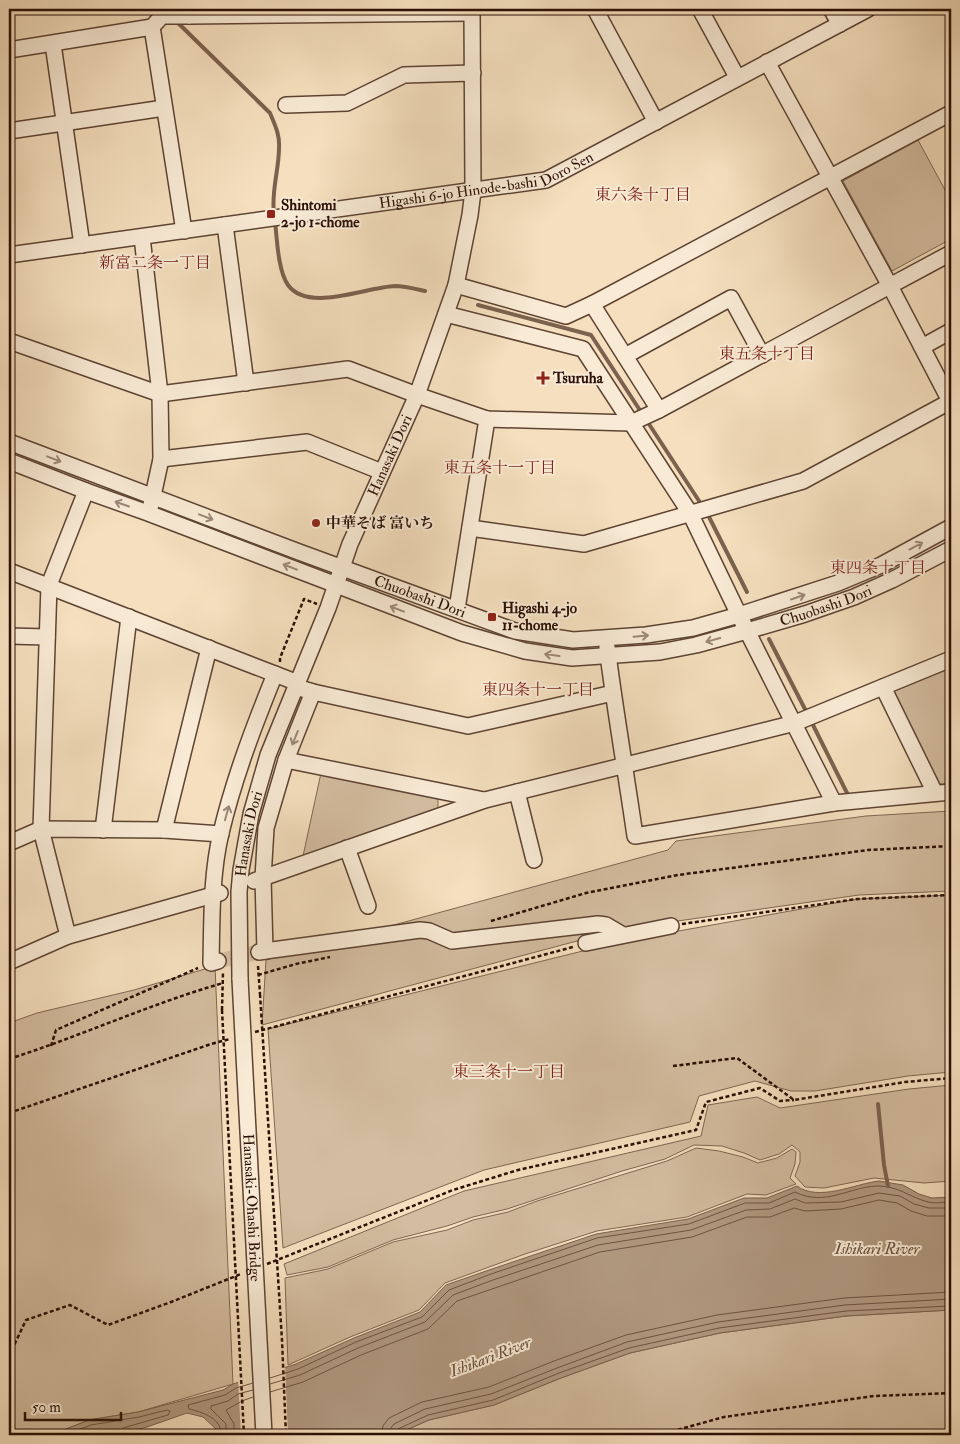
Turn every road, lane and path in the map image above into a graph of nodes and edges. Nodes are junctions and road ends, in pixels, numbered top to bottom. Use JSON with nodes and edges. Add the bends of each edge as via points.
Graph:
{"nodes":[{"id":1,"x":595,"y":9,"type":"edge"},
{"id":2,"x":700,"y":9,"type":"edge"},
{"id":3,"x":831,"y":9,"type":"edge"},
{"id":4,"x":868,"y":9,"type":"edge"},
{"id":5,"x":472,"y":11,"type":"edge"},
{"id":6,"x":289,"y":12,"type":"edge"},
{"id":7,"x":174,"y":17,"type":"edge"},
{"id":8,"x":840,"y":24,"type":"junction"},
{"id":9,"x":53,"y":44,"type":"junction"},
{"id":10,"x":9,"y":50,"type":"edge"},
{"id":11,"x":767,"y":62,"type":"junction"},
{"id":12,"x":473,"y":73,"type":"junction"},
{"id":13,"x":737,"y":77,"type":"junction"},
{"id":14,"x":286,"y":105,"type":"dead end"},
{"id":15,"x":164,"y":108,"type":"junction"},
{"id":16,"x":951,"y":113,"type":"edge"},
{"id":17,"x":65,"y":122,"type":"junction"},
{"id":18,"x":656,"y":122,"type":"junction"},
{"id":19,"x":9,"y":131,"type":"edge"},
{"id":20,"x":830,"y":178,"type":"junction"},
{"id":21,"x":473,"y":191,"type":"junction"},
{"id":22,"x":225,"y":225,"type":"junction"},
{"id":23,"x":184,"y":231,"type":"junction"},
{"id":24,"x":142,"y":237,"type":"junction"},
{"id":25,"x":82,"y":245,"type":"junction"},
{"id":26,"x":951,"y":253,"type":"edge"},
{"id":27,"x":9,"y":258,"type":"edge"},
{"id":28,"x":456,"y":285,"type":"junction"},
{"id":29,"x":890,"y":286,"type":"junction"},
{"id":30,"x":592,"y":304,"type":"junction"},
{"id":31,"x":446,"y":314,"type":"junction"},
{"id":32,"x":951,"y":332,"type":"edge"},
{"id":33,"x":9,"y":341,"type":"edge"},
{"id":34,"x":922,"y":347,"type":"junction"},
{"id":35,"x":762,"y":355,"type":"junction"},
{"id":36,"x":625,"y":356,"type":"junction"},
{"id":37,"x":246,"y":382,"type":"junction"},
{"id":38,"x":160,"y":394,"type":"junction"},
{"id":39,"x":417,"y":395,"type":"junction"},
{"id":40,"x":951,"y":402,"type":"edge"},
{"id":41,"x":645,"y":416,"type":"junction"},
{"id":42,"x":487,"y":419,"type":"junction"},
{"id":43,"x":9,"y":442,"type":"edge"},
{"id":44,"x":161,"y":459,"type":"junction"},
{"id":45,"x":9,"y":461,"type":"edge"},
{"id":46,"x":382,"y":472,"type":"junction"},
{"id":47,"x":86,"y":491,"type":"junction"},
{"id":48,"x":154,"y":497,"type":"junction"},
{"id":49,"x":701,"y":510,"type":"junction"},
{"id":50,"x":148,"y":513,"type":"junction"},
{"id":51,"x":951,"y":527,"type":"edge"},
{"id":52,"x":470,"y":528,"type":"junction"},
{"id":53,"x":951,"y":549,"type":"edge"},
{"id":54,"x":342,"y":567,"type":"junction"},
{"id":55,"x":9,"y":571,"type":"edge"},
{"id":56,"x":49,"y":585,"type":"junction"},
{"id":57,"x":335,"y":585,"type":"junction"},
{"id":58,"x":304,"y":599,"type":"dead end"},
{"id":59,"x":457,"y":609,"type":"junction"},
{"id":60,"x":739,"y":615,"type":"junction"},
{"id":61,"x":129,"y":616,"type":"junction"},
{"id":62,"x":747,"y":631,"type":"junction"},
{"id":63,"x":9,"y":636,"type":"edge"},
{"id":64,"x":47,"y":638,"type":"junction"},
{"id":65,"x":606,"y":638,"type":"junction"},
{"id":66,"x":209,"y":648,"type":"junction"},
{"id":67,"x":608,"y":657,"type":"junction"},
{"id":68,"x":951,"y":659,"type":"edge"},
{"id":69,"x":278,"y":675,"type":"junction"},
{"id":70,"x":297,"y":685,"type":"junction"},
{"id":71,"x":883,"y":687,"type":"junction"},
{"id":72,"x":313,"y":692,"type":"junction"},
{"id":73,"x":613,"y":693,"type":"junction"},
{"id":74,"x":805,"y":719,"type":"junction"},
{"id":75,"x":286,"y":760,"type":"junction"},
{"id":76,"x":626,"y":765,"type":"junction"},
{"id":77,"x":517,"y":792,"type":"junction"},
{"id":78,"x":951,"y":792,"type":"edge"},
{"id":79,"x":934,"y":793,"type":"junction"},
{"id":80,"x":485,"y":800,"type":"junction"},
{"id":81,"x":834,"y":803,"type":"junction"},
{"id":82,"x":40,"y":829,"type":"junction"},
{"id":83,"x":103,"y":830,"type":"junction"},
{"id":84,"x":164,"y":830,"type":"junction"},
{"id":85,"x":221,"y":834,"type":"junction"},
{"id":86,"x":9,"y":842,"type":"edge"},
{"id":87,"x":951,"y":846,"type":"edge"},
{"id":88,"x":347,"y":848,"type":"junction"},
{"id":89,"x":534,"y":860,"type":"dead end"},
{"id":90,"x":259,"y":879,"type":"junction"},
{"id":91,"x":216,"y":894,"type":"junction"},
{"id":92,"x":951,"y":895,"type":"edge"},
{"id":93,"x":368,"y":906,"type":"dead end"},
{"id":94,"x":483,"y":924,"type":"dead end"},
{"id":95,"x":671,"y":926,"type":"joint"},
{"id":96,"x":622,"y":935,"type":"junction"},
{"id":97,"x":68,"y":936,"type":"junction"},
{"id":98,"x":586,"y":943,"type":"joint"},
{"id":99,"x":261,"y":957,"type":"junction"},
{"id":100,"x":333,"y":957,"type":"dead end"},
{"id":101,"x":9,"y":962,"type":"edge"},
{"id":102,"x":214,"y":962,"type":"joint"},
{"id":103,"x":258,"y":974,"type":"junction"},
{"id":104,"x":240,"y":979,"type":"joint"},
{"id":105,"x":223,"y":983,"type":"dead end"},
{"id":106,"x":222,"y":1010,"type":"dead end"},
{"id":107,"x":249,"y":1034,"type":"dead end"},
{"id":108,"x":230,"y":1039,"type":"dead end"},
{"id":109,"x":51,"y":1046,"type":"junction"},
{"id":110,"x":9,"y":1059,"type":"edge"},
{"id":111,"x":674,"y":1066,"type":"dead end"},
{"id":112,"x":951,"y":1078,"type":"edge"},
{"id":113,"x":794,"y":1100,"type":"junction"},
{"id":114,"x":9,"y":1113,"type":"edge"},
{"id":115,"x":262,"y":1266,"type":"dead end"},
{"id":116,"x":244,"y":1273,"type":"dead end"},
{"id":117,"x":9,"y":1356,"type":"edge"},
{"id":118,"x":951,"y":1393,"type":"edge"},
{"id":119,"x":244,"y":1435,"type":"edge"},
{"id":120,"x":264,"y":1435,"type":"edge"},
{"id":121,"x":286,"y":1435,"type":"edge"},
{"id":122,"x":659,"y":1435,"type":"edge"}],
"edges":[{"from":1,"to":18,"type":"street"},
{"from":2,"to":13,"type":"street"},
{"from":3,"to":8,"type":"street"},
{"from":4,"to":8,"type":"street","name":"Higashi 6-jo Hinode-bashi Doro Sen"},
{"from":5,"to":6,"type":"street"},
{"from":5,"to":12,"type":"street","name":"Hanasaki Dori"},
{"from":6,"to":7,"type":"street"},
{"from":7,"to":9,"type":"street"},
{"from":7,"to":15,"type":"street"},
{"from":8,"to":11,"type":"street","name":"Higashi 6-jo Hinode-bashi Doro Sen"},
{"from":9,"to":10,"type":"street"},
{"from":9,"to":17,"type":"street"},
{"from":11,"to":13,"type":"street","name":"Higashi 6-jo Hinode-bashi Doro Sen"},
{"from":11,"to":20,"type":"street"},
{"from":12,"to":14,"type":"street","via":[[404,75],[347,103]]},
{"from":12,"to":21,"type":"street","name":"Hanasaki Dori"},
{"from":13,"to":18,"type":"street","name":"Higashi 6-jo Hinode-bashi Doro Sen"},
{"from":15,"to":17,"type":"street"},
{"from":15,"to":23,"type":"street"},
{"from":16,"to":20,"type":"street"},
{"from":17,"to":19,"type":"street"},
{"from":17,"to":25,"type":"street"},
{"from":18,"to":21,"type":"street","name":"Higashi 6-jo Hinode-bashi Doro Sen","via":[[546,180]]},
{"from":20,"to":29,"type":"street"},
{"from":20,"to":30,"type":"street"},
{"from":21,"to":22,"type":"street","name":"Higashi 6-jo Hinode-bashi Doro Sen"},
{"from":21,"to":28,"type":"street","name":"Hanasaki Dori"},
{"from":22,"to":23,"type":"street","name":"Higashi 6-jo Hinode-bashi Doro Sen"},
{"from":22,"to":37,"type":"street"},
{"from":23,"to":24,"type":"street","name":"Higashi 6-jo Hinode-bashi Doro Sen"},
{"from":24,"to":25,"type":"street","name":"Higashi 6-jo Hinode-bashi Doro Sen"},
{"from":24,"to":38,"type":"street"},
{"from":25,"to":27,"type":"street","name":"Higashi 6-jo Hinode-bashi Doro Sen"},
{"from":26,"to":29,"type":"street"},
{"from":28,"to":30,"type":"street","via":[[566,316]]},
{"from":28,"to":31,"type":"street","name":"Hanasaki Dori"},
{"from":29,"to":34,"type":"street"},
{"from":29,"to":35,"type":"street"},
{"from":30,"to":36,"type":"street"},
{"from":31,"to":39,"type":"street","name":"Hanasaki Dori"},
{"from":31,"to":41,"type":"street","via":[[583,350]]},
{"from":32,"to":34,"type":"street"},
{"from":33,"to":38,"type":"street"},
{"from":34,"to":40,"type":"street"},
{"from":35,"to":36,"type":"street","via":[[731,298]]},
{"from":35,"to":41,"type":"street"},
{"from":36,"to":41,"type":"street"},
{"from":37,"to":38,"type":"street"},
{"from":37,"to":39,"type":"street","via":[[348,369]]},
{"from":38,"to":44,"type":"street"},
{"from":39,"to":42,"type":"street"},
{"from":39,"to":46,"type":"street","name":"Hanasaki Dori"},
{"from":40,"to":49,"type":"street","via":[[803,480]]},
{"from":41,"to":42,"type":"street"},
{"from":41,"to":49,"type":"street"},
{"from":42,"to":52,"type":"street"},
{"from":43,"to":48,"type":"street","name":"Chuobashi Dori","one_way":true},
{"from":44,"to":46,"type":"street","via":[[307,442]]},
{"from":44,"to":48,"type":"street"},
{"from":45,"to":47,"type":"street","name":"Chuobashi Dori"},
{"from":46,"to":54,"type":"street","name":"Hanasaki Dori"},
{"from":50,"to":47,"type":"street","name":"Chuobashi Dori","one_way":true},
{"from":47,"to":56,"type":"street"},
{"from":48,"to":50,"type":"street"},
{"from":48,"to":54,"type":"street","name":"Chuobashi Dori","one_way":true},
{"from":49,"to":52,"type":"street","via":[[584,544]]},
{"from":49,"to":60,"type":"street"},
{"from":57,"to":50,"type":"street","name":"Chuobashi Dori","one_way":true},
{"from":60,"to":51,"type":"street","name":"Chuobashi Dori","one_way":true,"via":[[838,583],[881,565]]},
{"from":52,"to":59,"type":"street"},
{"from":53,"to":62,"type":"street","name":"Chuobashi Dori","via":[[854,597]]},
{"from":54,"to":57,"type":"street","name":"Hanasaki Dori"},
{"from":54,"to":59,"type":"street","name":"Chuobashi Dori"},
{"from":55,"to":56,"type":"street"},
{"from":56,"to":61,"type":"street"},
{"from":56,"to":64,"type":"street"},
{"from":67,"to":57,"type":"street","name":"Chuobashi Dori","one_way":true,"via":[[572,658],[525,652],[462,633]]},
{"from":57,"to":70,"type":"street","name":"Hanasaki Dori"},
{"from":58,"to":69,"type":"path","via":[[280,658]]},
{"from":59,"to":65,"type":"street","name":"Chuobashi Dori","via":[[515,631],[574,640]]},
{"from":60,"to":62,"type":"street"},
{"from":65,"to":60,"type":"street","name":"Chuobashi Dori","one_way":true,"via":[[693,628]]},
{"from":61,"to":66,"type":"street"},
{"from":61,"to":83,"type":"street"},
{"from":62,"to":67,"type":"street","name":"Chuobashi Dori","one_way":true,"via":[[660,652]]},
{"from":62,"to":74,"type":"street"},
{"from":63,"to":64,"type":"street"},
{"from":64,"to":82,"type":"street"},
{"from":65,"to":67,"type":"street"},
{"from":66,"to":69,"type":"street"},
{"from":66,"to":84,"type":"street"},
{"from":67,"to":73,"type":"street"},
{"from":68,"to":71,"type":"street"},
{"from":69,"to":70,"type":"street"},
{"from":85,"to":69,"type":"street","one_way":true,"via":[[243,755]]},
{"from":70,"to":72,"type":"street"},
{"from":70,"to":104,"type":"street","name":"Hanasaki Dori","via":[[268,756],[250,814],[239,892]]},
{"from":71,"to":74,"type":"street"},
{"from":71,"to":79,"type":"street"},
{"from":72,"to":73,"type":"street","via":[[468,726]]},
{"from":72,"to":75,"type":"street","one_way":true},
{"from":73,"to":76,"type":"street"},
{"from":74,"to":76,"type":"street"},
{"from":74,"to":81,"type":"street"},
{"from":75,"to":80,"type":"street"},
{"from":75,"to":90,"type":"street","via":[[266,828]]},
{"from":76,"to":77,"type":"street"},
{"from":76,"to":81,"type":"street","via":[[635,836]]},
{"from":77,"to":80,"type":"street"},
{"from":77,"to":89,"type":"street"},
{"from":78,"to":79,"type":"street"},
{"from":79,"to":81,"type":"street"},
{"from":80,"to":88,"type":"street"},
{"from":82,"to":83,"type":"street"},
{"from":82,"to":86,"type":"street"},
{"from":82,"to":97,"type":"street"},
{"from":83,"to":84,"type":"street"},
{"from":84,"to":85,"type":"street"},
{"from":85,"to":91,"type":"street"},
{"from":87,"to":94,"type":"path","via":[[868,850],[678,875],[586,893]]},
{"from":88,"to":90,"type":"street"},
{"from":88,"to":93,"type":"street"},
{"from":90,"to":99,"type":"street"},
{"from":91,"to":97,"type":"street"},
{"from":91,"to":102,"type":"street"},
{"from":92,"to":95,"type":"path","via":[[857,899]]},
{"from":95,"to":96,"type":"street"},
{"from":96,"to":98,"type":"street"},
{"from":96,"to":99,"type":"street","via":[[598,924],[452,941],[420,930]]},
{"from":97,"to":101,"type":"street"},
{"from":98,"to":107,"type":"path"},
{"from":99,"to":103,"type":"path"},
{"from":100,"to":103,"type":"path"},
{"from":102,"to":109,"type":"path","via":[[56,1030]]},
{"from":103,"to":121,"type":"path","bridge":true},
{"from":104,"to":120,"type":"street","name":"Hanasaki-Ohashi Bridge","bridge":true},
{"from":105,"to":109,"type":"path","via":[[188,993]]},
{"from":106,"to":119,"type":"path","bridge":true},
{"from":108,"to":114,"type":"path"},
{"from":109,"to":110,"type":"path"},
{"from":111,"to":113,"type":"path","via":[[737,1058]]},
{"from":112,"to":113,"type":"path"},
{"from":113,"to":115,"type":"path","via":[[780,1101],[760,1088],[706,1102],[696,1130],[518,1170],[453,1190]]},
{"from":116,"to":117,"type":"path","via":[[108,1325],[70,1305],[26,1320]]},
{"from":118,"to":122,"type":"path","via":[[874,1396],[724,1417]]}]}
